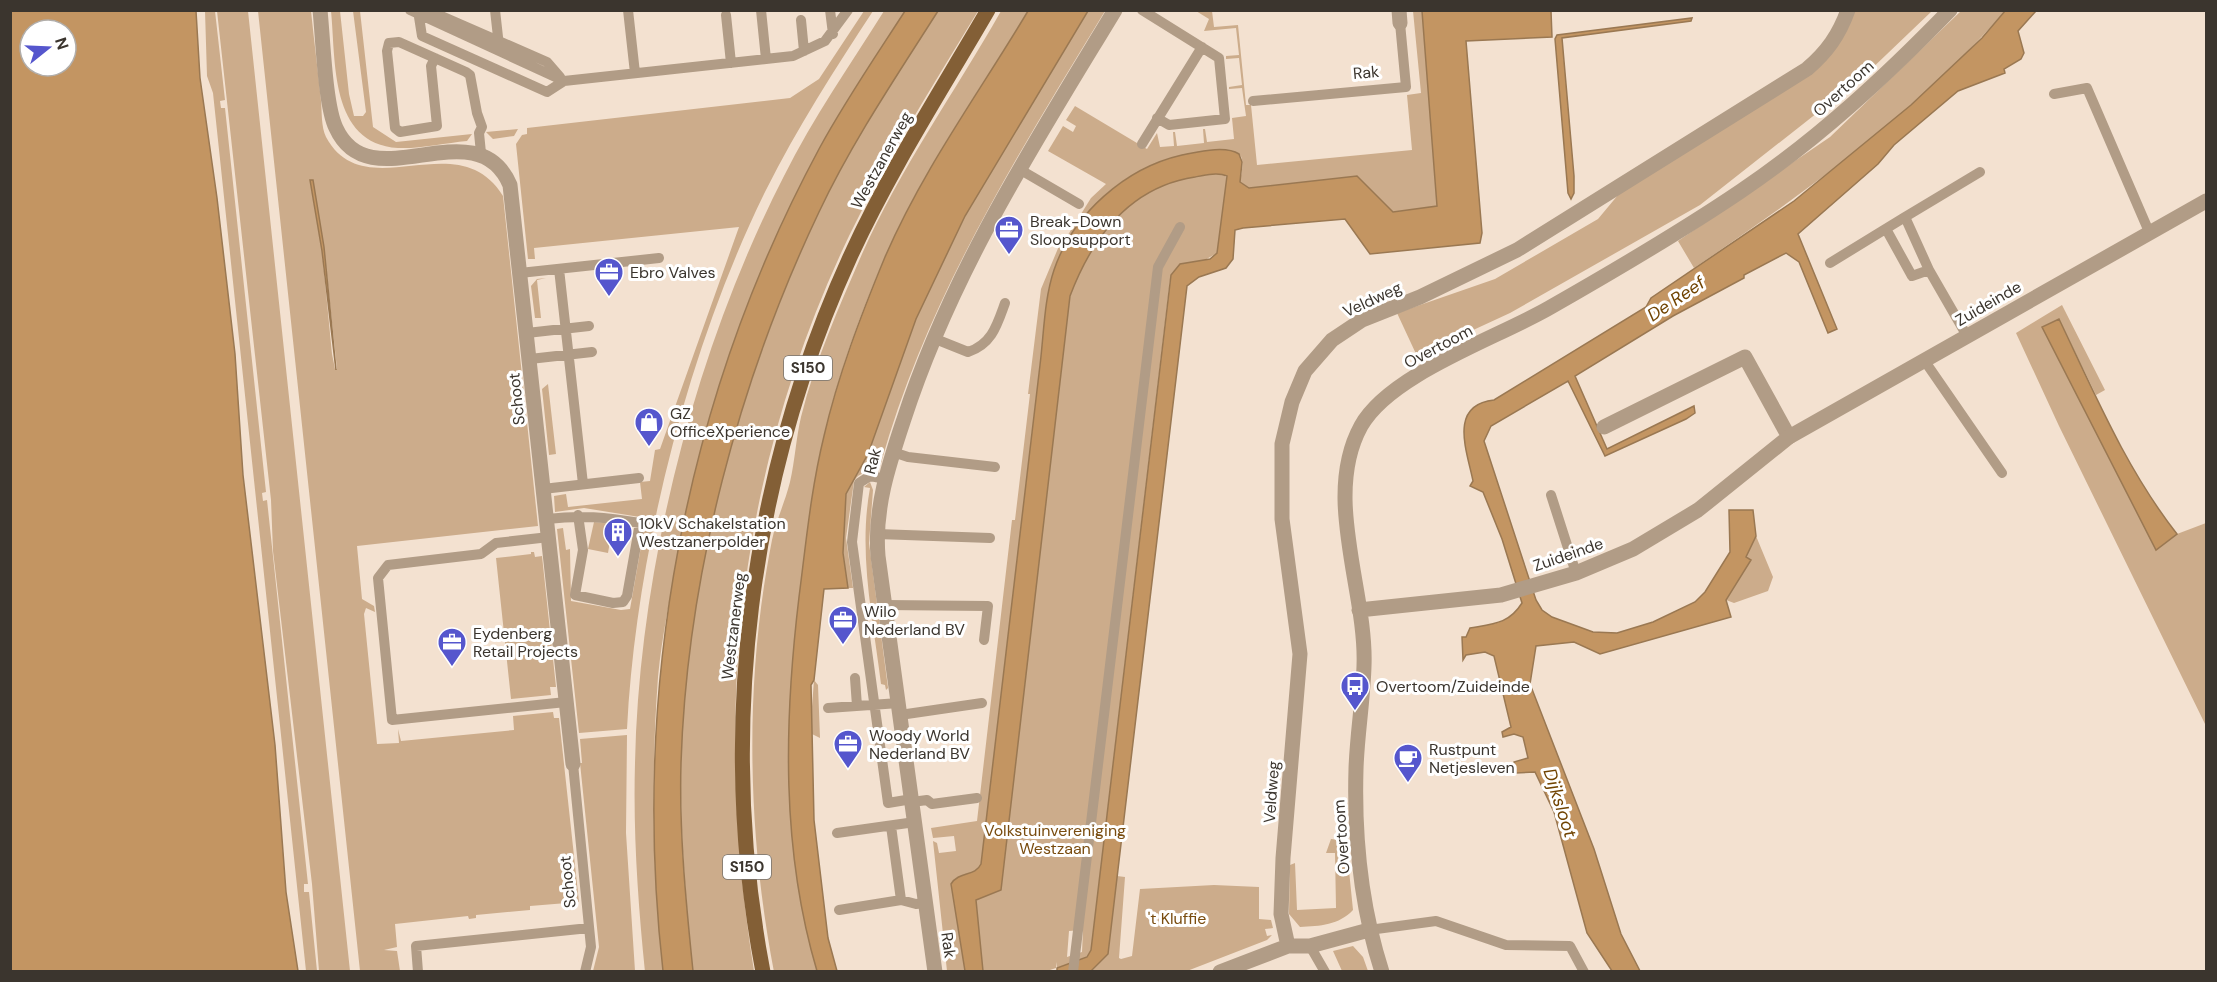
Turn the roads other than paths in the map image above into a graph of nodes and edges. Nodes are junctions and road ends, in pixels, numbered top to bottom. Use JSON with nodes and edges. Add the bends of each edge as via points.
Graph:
{"nodes":[{"id":1,"x":321,"y":10,"type":"edge"},
{"id":2,"x":495,"y":10,"type":"edge"},
{"id":3,"x":628,"y":10,"type":"edge"},
{"id":4,"x":761,"y":10,"type":"edge"},
{"id":5,"x":830,"y":10,"type":"edge"},
{"id":6,"x":848,"y":10,"type":"edge"},
{"id":7,"x":988,"y":10,"type":"edge"},
{"id":8,"x":1115,"y":10,"type":"edge"},
{"id":9,"x":1142,"y":10,"type":"edge"},
{"id":10,"x":1848,"y":10,"type":"edge"},
{"id":11,"x":1950,"y":10,"type":"edge"},
{"id":12,"x":414,"y":14,"type":"edge"},
{"id":13,"x":726,"y":15,"type":"dead end"},
{"id":14,"x":1399,"y":17,"type":"edge"},
{"id":15,"x":801,"y":20,"type":"dead end"},
{"id":16,"x":833,"y":34,"type":"junction"},
{"id":17,"x":498,"y":40,"type":"junction"},
{"id":18,"x":1202,"y":47,"type":"junction"},
{"id":19,"x":804,"y":51,"type":"junction"},
{"id":20,"x":500,"y":52,"type":"junction"},
{"id":21,"x":435,"y":58,"type":"junction"},
{"id":22,"x":766,"y":59,"type":"junction"},
{"id":23,"x":731,"y":63,"type":"junction"},
{"id":24,"x":635,"y":74,"type":"junction"},
{"id":25,"x":564,"y":81,"type":"junction"},
{"id":26,"x":2054,"y":94,"type":"dead end"},
{"id":27,"x":1252,"y":101,"type":"dead end"},
{"id":28,"x":1158,"y":118,"type":"junction"},
{"id":29,"x":1142,"y":144,"type":"dead end"},
{"id":30,"x":482,"y":153,"type":"junction"},
{"id":31,"x":1019,"y":169,"type":"junction"},
{"id":32,"x":1980,"y":172,"type":"dead end"},
{"id":33,"x":2206,"y":201,"type":"edge"},
{"id":34,"x":1079,"y":204,"type":"dead end"},
{"id":35,"x":1905,"y":217,"type":"junction"},
{"id":36,"x":1179,"y":227,"type":"dead end"},
{"id":37,"x":1886,"y":229,"type":"junction"},
{"id":38,"x":2150,"y":234,"type":"junction"},
{"id":39,"x":660,"y":258,"type":"dead end"},
{"id":40,"x":1830,"y":263,"type":"dead end"},
{"id":41,"x":559,"y":269,"type":"junction"},
{"id":42,"x":1929,"y":270,"type":"junction"},
{"id":43,"x":520,"y":273,"type":"junction"},
{"id":44,"x":1005,"y":303,"type":"dead end"},
{"id":45,"x":589,"y":326,"type":"dead end"},
{"id":46,"x":566,"y":328,"type":"junction"},
{"id":47,"x":527,"y":333,"type":"junction"},
{"id":48,"x":1967,"y":336,"type":"junction"},
{"id":49,"x":933,"y":338,"type":"junction"},
{"id":50,"x":592,"y":352,"type":"dead end"},
{"id":51,"x":568,"y":355,"type":"junction"},
{"id":52,"x":530,"y":359,"type":"junction"},
{"id":53,"x":1924,"y":360,"type":"junction"},
{"id":54,"x":1604,"y":427,"type":"dead end"},
{"id":55,"x":1788,"y":437,"type":"junction"},
{"id":56,"x":893,"y":452,"type":"junction"},
{"id":57,"x":995,"y":467,"type":"dead end"},
{"id":58,"x":2002,"y":473,"type":"dead end"},
{"id":59,"x":639,"y":478,"type":"dead end"},
{"id":60,"x":885,"y":479,"type":"junction"},
{"id":61,"x":582,"y":484,"type":"junction"},
{"id":62,"x":543,"y":489,"type":"junction"},
{"id":63,"x":1551,"y":495,"type":"dead end"},
{"id":64,"x":578,"y":515,"type":"junction"},
{"id":65,"x":547,"y":519,"type":"junction"},
{"id":66,"x":877,"y":534,"type":"junction"},
{"id":67,"x":549,"y":537,"type":"junction"},
{"id":68,"x":990,"y":538,"type":"dead end"},
{"id":69,"x":1576,"y":573,"type":"junction"},
{"id":70,"x":885,"y":605,"type":"junction"},
{"id":71,"x":1359,"y":610,"type":"junction"},
{"id":72,"x":984,"y":640,"type":"dead end"},
{"id":73,"x":855,"y":678,"type":"dead end"},
{"id":74,"x":566,"y":702,"type":"junction"},
{"id":75,"x":982,"y":704,"type":"dead end"},
{"id":76,"x":875,"y":705,"type":"junction"},
{"id":77,"x":857,"y":706,"type":"junction"},
{"id":78,"x":828,"y":708,"type":"dead end"},
{"id":79,"x":899,"y":709,"type":"junction"},
{"id":80,"x":573,"y":764,"type":"joint"},
{"id":81,"x":977,"y":798,"type":"dead end"},
{"id":82,"x":912,"y":801,"type":"junction"},
{"id":83,"x":915,"y":822,"type":"junction"},
{"id":84,"x":891,"y":826,"type":"junction"},
{"id":85,"x":837,"y":833,"type":"dead end"},
{"id":86,"x":901,"y":900,"type":"junction"},
{"id":87,"x":926,"y":903,"type":"junction"},
{"id":88,"x":838,"y":910,"type":"dead end"},
{"id":89,"x":590,"y":928,"type":"junction"},
{"id":90,"x":1369,"y":930,"type":"junction"},
{"id":91,"x":1288,"y":946,"type":"junction"},
{"id":92,"x":1310,"y":946,"type":"junction"},
{"id":93,"x":418,"y":972,"type":"edge"},
{"id":94,"x":585,"y":972,"type":"edge"},
{"id":95,"x":763,"y":972,"type":"edge"},
{"id":96,"x":935,"y":972,"type":"edge"},
{"id":97,"x":1073,"y":972,"type":"edge"},
{"id":98,"x":1220,"y":972,"type":"edge"},
{"id":99,"x":1326,"y":972,"type":"edge"},
{"id":100,"x":1382,"y":972,"type":"edge"},
{"id":101,"x":1584,"y":972,"type":"edge"}],
"edges":[{"from":1,"to":30,"type":"street","via":[[332,119],[351,147],[380,158]]},
{"from":2,"to":17,"type":"lane"},
{"from":3,"to":24,"type":"lane"},
{"from":4,"to":22,"type":"lane"},
{"from":5,"to":16,"type":"lane"},
{"from":6,"to":16,"type":"lane"},
{"from":7,"to":95,"type":"main road","name":"Westzanerweg","number":"S150","via":[[896,169],[851,256],[798,397],[775,474],[743,691],[745,850]]},
{"from":8,"to":31,"type":"street","name":"Rak"},
{"from":9,"to":18,"type":"lane"},
{"from":10,"to":91,"type":"street","name":"Veldweg","via":[[1826,53],[1808,69],[1517,250],[1362,320],[1332,340],[1305,371],[1292,402],[1282,444],[1282,519],[1300,654],[1281,914]]},
{"from":11,"to":71,"type":"street","name":"Overtoom","via":[[1833,122],[1741,191],[1547,310],[1413,378],[1377,404],[1361,426],[1344,490]]},
{"from":12,"to":17,"type":"lane","via":[[430,11]]},
{"from":12,"to":20,"type":"lane"},
{"from":12,"to":25,"type":"lane","via":[[422,36],[442,47],[547,92]]},
{"from":13,"to":23,"type":"lane"},
{"from":14,"to":27,"type":"lane","name":"Rak","via":[[1406,87]]},
{"from":15,"to":19,"type":"lane"},
{"from":16,"to":19,"type":"lane"},
{"from":17,"to":20,"type":"lane"},
{"from":17,"to":25,"type":"lane","via":[[547,62]]},
{"from":18,"to":28,"type":"lane"},
{"from":18,"to":28,"type":"lane","via":[[1219,58],[1226,119],[1169,125]]},
{"from":19,"to":22,"type":"lane"},
{"from":20,"to":25,"type":"lane"},
{"from":21,"to":21,"type":"lane","via":[[395,41],[387,47],[396,128],[400,132],[434,128],[438,124],[431,66]]},
{"from":21,"to":30,"type":"lane","via":[[470,75],[477,113],[475,128]]},
{"from":22,"to":23,"type":"lane"},
{"from":23,"to":24,"type":"lane"},
{"from":24,"to":25,"type":"lane"},
{"from":26,"to":38,"type":"lane","via":[[2086,88]]},
{"from":28,"to":29,"type":"lane"},
{"from":30,"to":43,"type":"street","name":"Schoot","via":[[500,167],[510,185]]},
{"from":31,"to":34,"type":"lane"},
{"from":31,"to":49,"type":"street","name":"Rak"},
{"from":32,"to":35,"type":"lane"},
{"from":33,"to":38,"type":"street","name":"Zuideinde"},
{"from":35,"to":37,"type":"lane"},
{"from":35,"to":42,"type":"lane"},
{"from":36,"to":97,"type":"lane","via":[[1158,267]]},
{"from":37,"to":40,"type":"lane"},
{"from":37,"to":42,"type":"lane","via":[[1912,276]]},
{"from":38,"to":48,"type":"street","name":"Zuideinde"},
{"from":39,"to":41,"type":"lane"},
{"from":41,"to":43,"type":"lane"},
{"from":41,"to":46,"type":"lane"},
{"from":42,"to":48,"type":"lane"},
{"from":43,"to":47,"type":"street","name":"Schoot"},
{"from":44,"to":49,"type":"lane","via":[[992,337],[977,349],[968,352]]},
{"from":45,"to":46,"type":"lane"},
{"from":46,"to":47,"type":"lane"},
{"from":46,"to":51,"type":"lane"},
{"from":47,"to":52,"type":"street","name":"Schoot"},
{"from":48,"to":53,"type":"street","name":"Zuideinde"},
{"from":49,"to":56,"type":"street","name":"Rak"},
{"from":50,"to":51,"type":"lane"},
{"from":51,"to":52,"type":"lane"},
{"from":51,"to":61,"type":"lane"},
{"from":52,"to":62,"type":"street","name":"Schoot"},
{"from":53,"to":55,"type":"street","name":"Zuideinde"},
{"from":53,"to":58,"type":"lane"},
{"from":54,"to":55,"type":"street","via":[[1745,357]]},
{"from":55,"to":69,"type":"street","name":"Zuideinde","via":[[1698,510],[1633,549]]},
{"from":56,"to":57,"type":"lane"},
{"from":56,"to":60,"type":"street","name":"Rak"},
{"from":59,"to":61,"type":"lane"},
{"from":60,"to":66,"type":"street","name":"Rak"},
{"from":60,"to":76,"type":"lane","via":[[870,476],[859,483],[851,532]]},
{"from":61,"to":62,"type":"lane"},
{"from":62,"to":65,"type":"street","name":"Schoot"},
{"from":63,"to":69,"type":"lane"},
{"from":64,"to":64,"type":"lane","via":[[640,523],[623,602],[575,595],[583,550]]},
{"from":64,"to":65,"type":"lane"},
{"from":65,"to":67,"type":"street","name":"Schoot"},
{"from":66,"to":68,"type":"lane"},
{"from":66,"to":70,"type":"street","name":"Rak"},
{"from":67,"to":74,"type":"street","name":"Schoot"},
{"from":67,"to":74,"type":"lane","via":[[496,543],[482,554],[383,568],[378,578],[392,720]]},
{"from":69,"to":71,"type":"street","name":"Zuideinde","via":[[1501,595]]},
{"from":70,"to":72,"type":"lane","via":[[987,606]]},
{"from":70,"to":79,"type":"street","name":"Rak"},
{"from":71,"to":90,"type":"street","name":"Overtoom","via":[[1365,664],[1356,766],[1356,823]]},
{"from":73,"to":77,"type":"lane"},
{"from":74,"to":80,"type":"street","name":"Schoot"},
{"from":75,"to":79,"type":"lane"},
{"from":76,"to":77,"type":"lane"},
{"from":76,"to":79,"type":"lane"},
{"from":76,"to":82,"type":"lane","via":[[888,802]]},
{"from":77,"to":78,"type":"lane"},
{"from":79,"to":82,"type":"street","name":"Rak"},
{"from":80,"to":89,"type":"lane","name":"Schoot"},
{"from":81,"to":82,"type":"lane","via":[[932,804],[927,800]]},
{"from":82,"to":83,"type":"street","name":"Rak"},
{"from":83,"to":84,"type":"lane"},
{"from":83,"to":87,"type":"street","name":"Rak"},
{"from":84,"to":85,"type":"lane","via":[[860,835]]},
{"from":84,"to":86,"type":"lane"},
{"from":86,"to":87,"type":"lane"},
{"from":86,"to":88,"type":"lane"},
{"from":87,"to":96,"type":"street","name":"Rak"},
{"from":89,"to":93,"type":"lane","name":"Schoot","via":[[416,946]]},
{"from":89,"to":94,"type":"lane","name":"Schoot","via":[[591,947]]},
{"from":90,"to":92,"type":"street"},
{"from":90,"to":100,"type":"street","name":"Overtoom"},
{"from":90,"to":101,"type":"lane","via":[[1436,921],[1506,945],[1570,946]]},
{"from":91,"to":92,"type":"street"},
{"from":91,"to":98,"type":"street"},
{"from":92,"to":99,"type":"lane"}]}
